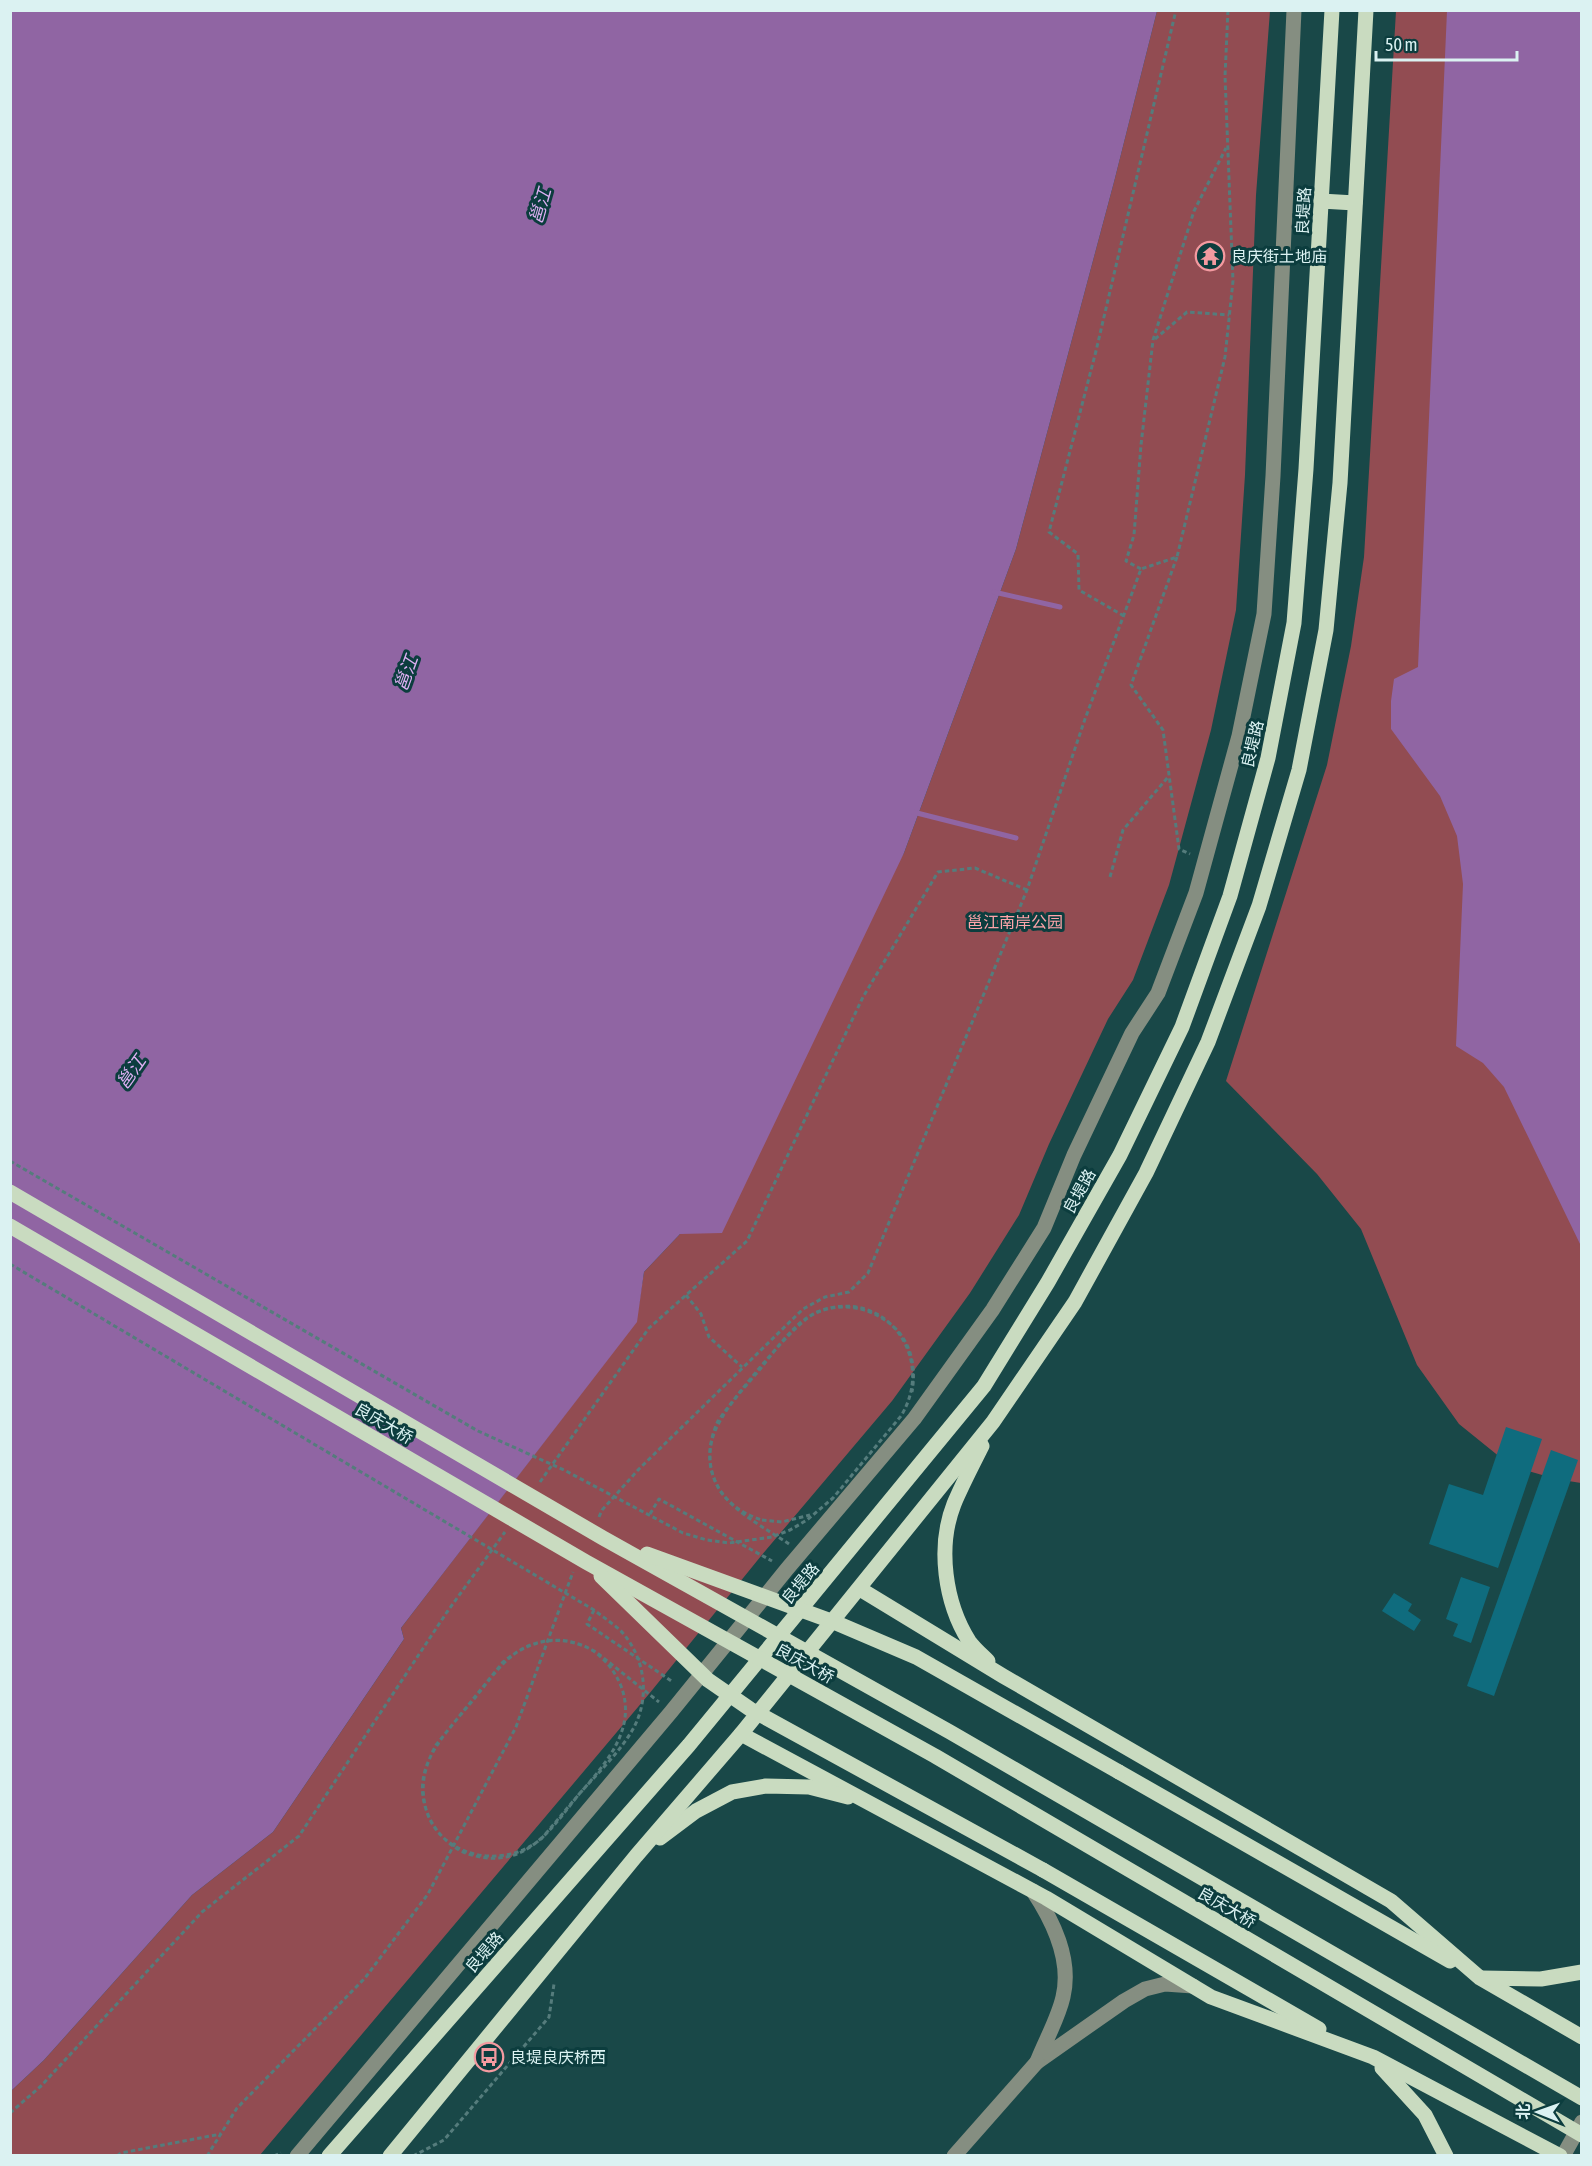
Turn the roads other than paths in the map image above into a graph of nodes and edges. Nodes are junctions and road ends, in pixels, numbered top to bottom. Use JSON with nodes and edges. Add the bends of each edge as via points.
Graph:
{"nodes":[{"id":1,"x":1294,"y":10,"type":"edge"},
{"id":2,"x":1332,"y":10,"type":"edge"},
{"id":3,"x":1366,"y":10,"type":"edge"},
{"id":4,"x":1321,"y":201,"type":"junction"},
{"id":5,"x":1355,"y":203,"type":"junction"},
{"id":6,"x":10,"y":1192,"type":"edge"},
{"id":7,"x":10,"y":1226,"type":"edge"},
{"id":8,"x":993,"y":1422,"type":"junction"},
{"id":9,"x":603,"y":1538,"type":"junction"},
{"id":10,"x":581,"y":1564,"type":"junction"},
{"id":11,"x":860,"y":1589,"type":"junction"},
{"id":12,"x":1003,"y":1676,"type":"junction"},
{"id":13,"x":741,"y":1734,"type":"junction"},
{"id":14,"x":870,"y":1802,"type":"junction"},
{"id":15,"x":636,"y":1856,"type":"junction"},
{"id":16,"x":1033,"y":1891,"type":"junction"},
{"id":17,"x":1581,"y":1972,"type":"edge"},
{"id":18,"x":1480,"y":1978,"type":"junction"},
{"id":19,"x":1193,"y":1986,"type":"junction"},
{"id":20,"x":1581,"y":2037,"type":"edge"},
{"id":21,"x":1373,"y":2057,"type":"junction"},
{"id":22,"x":1037,"y":2062,"type":"junction"},
{"id":23,"x":1546,"y":2078,"type":"junction"},
{"id":24,"x":1581,"y":2090,"type":"edge"},
{"id":25,"x":1581,"y":2098,"type":"edge"},
{"id":26,"x":1581,"y":2122,"type":"edge"},
{"id":27,"x":1581,"y":2135,"type":"edge"},
{"id":28,"x":297,"y":2156,"type":"edge"},
{"id":29,"x":329,"y":2156,"type":"edge"},
{"id":30,"x":390,"y":2156,"type":"edge"},
{"id":31,"x":954,"y":2156,"type":"edge"},
{"id":32,"x":1446,"y":2156,"type":"edge"},
{"id":33,"x":1562,"y":2156,"type":"edge"}],
"edges":[{"from":1,"to":28,"type":"street","via":[[1264,614],[1239,736],[1196,893],[1158,993],[1128,1043],[1044,1228],[993,1309],[914,1419]]},
{"from":2,"to":4,"type":"main road","name":"良堤路"},
{"from":3,"to":5,"type":"main road"},
{"from":4,"to":5,"type":"main road"},
{"from":4,"to":29,"type":"main road","name":"良堤路","via":[[1294,623],[1268,758],[1230,896],[1182,1027],[1120,1155],[984,1386],[689,1745]]},
{"from":5,"to":8,"type":"main road","via":[[1340,483],[1326,630],[1299,770],[1259,906],[1208,1042],[1146,1173],[1075,1302]]},
{"from":6,"to":9,"type":"main road","name":"良庆大桥","bridge":true},
{"from":7,"to":10,"type":"main road","name":"良庆大桥","bridge":true},
{"from":8,"to":11,"type":"main road"},
{"from":8,"to":12,"type":"main road","via":[[953,1506],[947,1528],[946,1581],[969,1642]]},
{"from":9,"to":18,"type":"main road","bridge":true,"via":[[834,1622],[916,1657]]},
{"from":9,"to":23,"type":"main road","name":"良庆大桥","bridge":true,"via":[[950,1732]]},
{"from":10,"to":21,"type":"main road","bridge":true,"via":[[708,1680],[750,1709]]},
{"from":10,"to":27,"type":"main road","name":"良庆大桥","bridge":true,"via":[[935,1756]]},
{"from":11,"to":12,"type":"main road"},
{"from":11,"to":13,"type":"main road"},
{"from":12,"to":18,"type":"main road","via":[[1391,1900]]},
{"from":13,"to":14,"type":"main road"},
{"from":13,"to":15,"type":"main road"},
{"from":14,"to":15,"type":"main road","via":[[809,1787],[766,1786],[732,1792],[696,1811]]},
{"from":14,"to":16,"type":"main road"},
{"from":15,"to":30,"type":"main road"},
{"from":16,"to":19,"type":"main road"},
{"from":16,"to":22,"type":"street","via":[[1048,1915],[1066,1974],[1063,1998]]},
{"from":17,"to":18,"type":"main road","via":[[1541,1979]]},
{"from":18,"to":20,"type":"main road"},
{"from":19,"to":21,"type":"main road","via":[[1211,1997]]},
{"from":19,"to":22,"type":"street","via":[[1165,1984],[1145,1989]]},
{"from":21,"to":32,"type":"main road","via":[[1425,2115]]},
{"from":21,"to":33,"type":"main road"},
{"from":22,"to":31,"type":"street"},
{"from":23,"to":24,"type":"main road","bridge":true},
{"from":23,"to":25,"type":"main road","name":"良庆大桥","bridge":true},
{"from":26,"to":33,"type":"street"}]}
